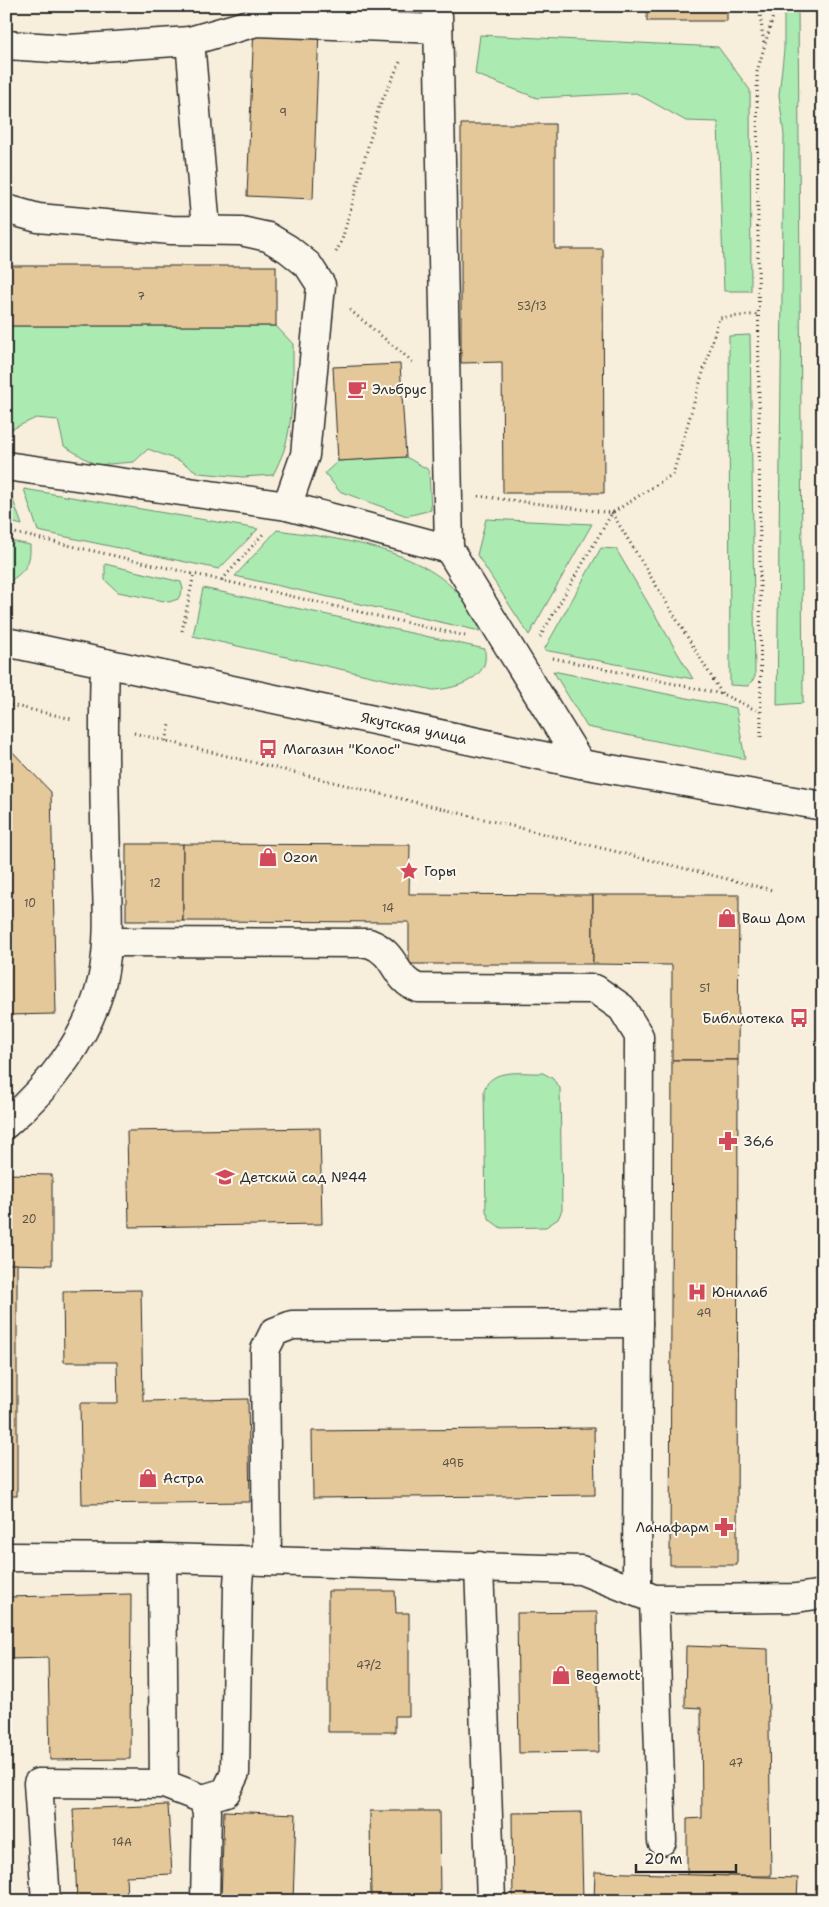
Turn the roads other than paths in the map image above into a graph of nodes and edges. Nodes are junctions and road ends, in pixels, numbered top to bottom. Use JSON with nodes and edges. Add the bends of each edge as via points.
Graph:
{"nodes":[{"id":1,"x":437,"y":18,"type":"edge"},
{"id":2,"x":190,"y":41,"type":"junction"},
{"id":3,"x":6,"y":45,"type":"edge"},
{"id":4,"x":6,"y":209,"type":"edge"},
{"id":5,"x":206,"y":229,"type":"junction"},
{"id":6,"x":6,"y":466,"type":"edge"},
{"id":7,"x":287,"y":506,"type":"junction"},
{"id":8,"x":449,"y":548,"type":"junction"},
{"id":9,"x":6,"y":642,"type":"edge"},
{"id":10,"x":105,"y":663,"type":"junction"},
{"id":11,"x":581,"y":764,"type":"junction"},
{"id":12,"x":823,"y":806,"type":"edge"},
{"id":13,"x":108,"y":942,"type":"junction"},
{"id":14,"x":6,"y":1124,"type":"edge"},
{"id":15,"x":638,"y":1322,"type":"junction"},
{"id":16,"x":6,"y":1557,"type":"edge"},
{"id":17,"x":162,"y":1558,"type":"junction"},
{"id":18,"x":240,"y":1560,"type":"junction"},
{"id":19,"x":267,"y":1560,"type":"junction"},
{"id":20,"x":479,"y":1566,"type":"junction"},
{"id":21,"x":823,"y":1594,"type":"edge"},
{"id":22,"x":646,"y":1596,"type":"junction"},
{"id":23,"x":164,"y":1784,"type":"junction"},
{"id":24,"x":203,"y":1799,"type":"junction"},
{"id":25,"x":662,"y":1841,"type":"dead end"},
{"id":26,"x":46,"y":1901,"type":"edge"},
{"id":27,"x":205,"y":1901,"type":"edge"},
{"id":28,"x":491,"y":1901,"type":"edge"}],
"edges":[{"from":1,"to":2,"type":"street","via":[[256,22]]},
{"from":1,"to":8,"type":"street"},
{"from":2,"to":3,"type":"street","via":[[68,49]]},
{"from":2,"to":5,"type":"street"},
{"from":4,"to":5,"type":"street","via":[[38,218],[171,230]]},
{"from":5,"to":7,"type":"street","via":[[268,237],[308,265],[322,285],[305,455]]},
{"from":6,"to":7,"type":"street"},
{"from":7,"to":8,"type":"street"},
{"from":8,"to":11,"type":"street","via":[[518,649]]},
{"from":9,"to":10,"type":"street","name":"Якутская улица"},
{"from":10,"to":11,"type":"street","name":"Якутская улица"},
{"from":10,"to":13,"type":"street","via":[[103,726]]},
{"from":11,"to":12,"type":"street","name":"Якутская улица"},
{"from":13,"to":14,"type":"street","via":[[102,981],[77,1041],[49,1080]]},
{"from":13,"to":15,"type":"street","via":[[369,943],[387,953],[404,980],[418,988],[595,989],[612,999],[627,1015],[639,1036]]},
{"from":15,"to":19,"type":"street","via":[[292,1325],[274,1332],[265,1350]]},
{"from":15,"to":22,"type":"street"},
{"from":16,"to":17,"type":"street"},
{"from":17,"to":18,"type":"street"},
{"from":17,"to":23,"type":"street"},
{"from":18,"to":19,"type":"street"},
{"from":18,"to":24,"type":"street","via":[[236,1772],[226,1792]]},
{"from":19,"to":20,"type":"street"},
{"from":20,"to":22,"type":"street","via":[[581,1570]]},
{"from":20,"to":28,"type":"street"},
{"from":21,"to":22,"type":"street","via":[[796,1598]]},
{"from":22,"to":25,"type":"street"},
{"from":23,"to":24,"type":"street"},
{"from":23,"to":26,"type":"street","via":[[38,1783]]},
{"from":24,"to":27,"type":"street","via":[[207,1812]]}]}
